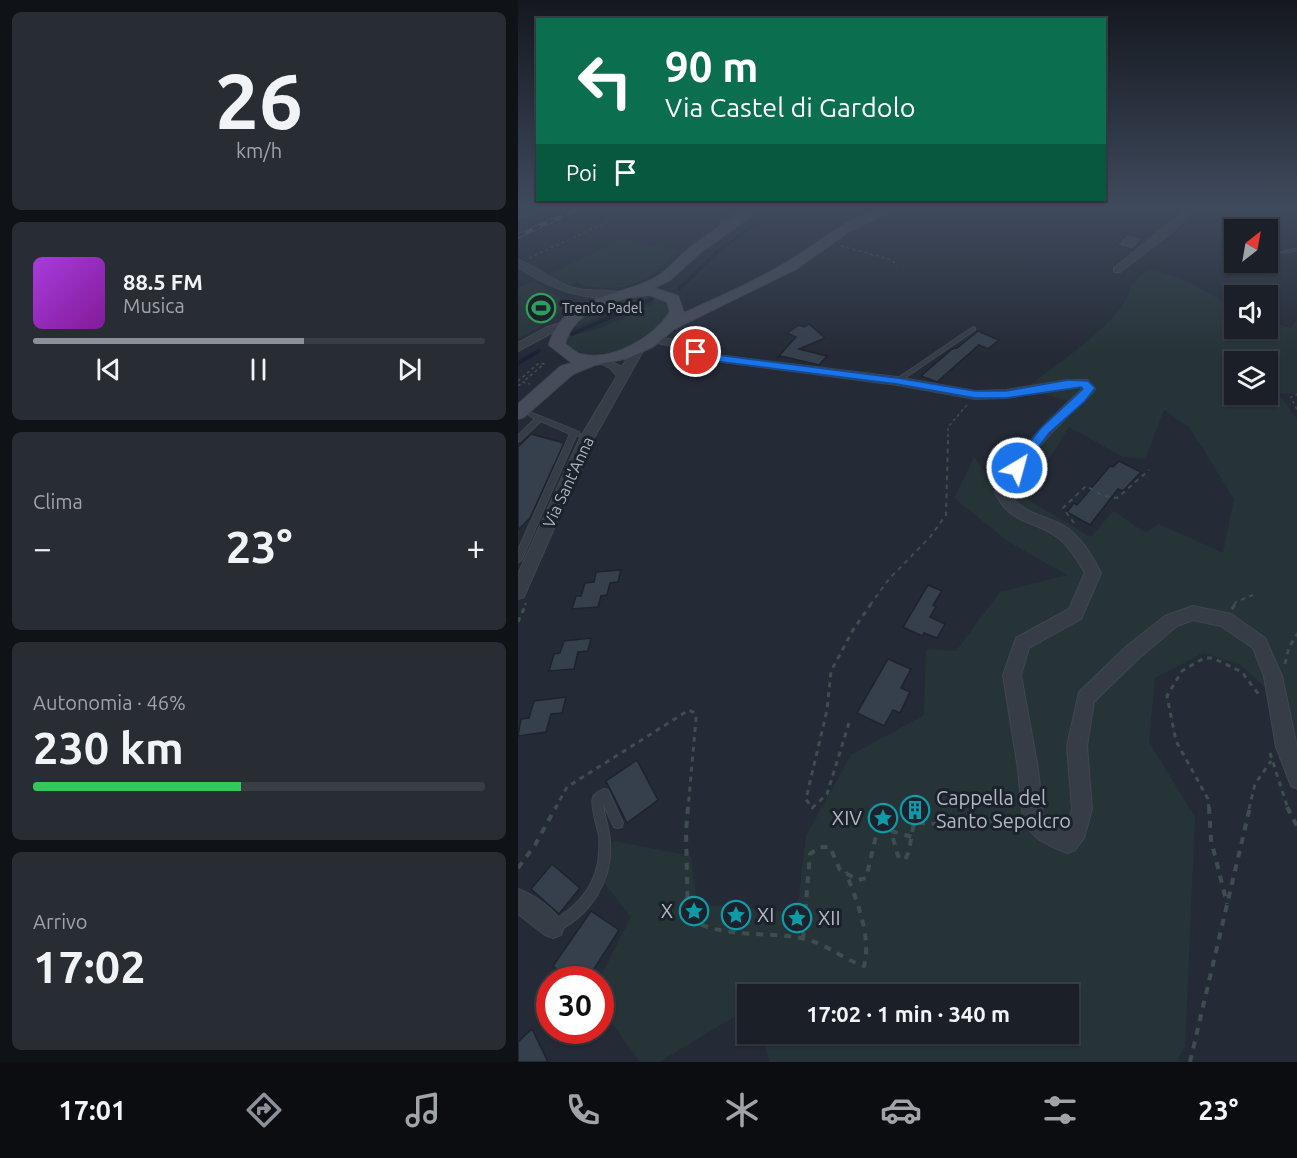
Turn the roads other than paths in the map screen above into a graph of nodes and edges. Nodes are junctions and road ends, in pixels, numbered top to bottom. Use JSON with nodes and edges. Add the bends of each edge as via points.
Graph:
{"nodes":[{"id":1,"x":688,"y":257,"type":"edge"},
{"id":2,"x":698,"y":257,"type":"edge"},
{"id":3,"x":805,"y":257,"type":"edge"},
{"id":4,"x":1135,"y":257,"type":"edge"},
{"id":5,"x":518,"y":263,"type":"edge"},
{"id":6,"x":1117,"y":270,"type":"dead end"},
{"id":7,"x":572,"y":292,"type":"junction"},
{"id":8,"x":622,"y":294,"type":"junction"},
{"id":9,"x":671,"y":297,"type":"junction"},
{"id":10,"x":730,"y":297,"type":"junction"},
{"id":11,"x":581,"y":313,"type":"junction"},
{"id":12,"x":566,"y":324,"type":"junction"},
{"id":13,"x":973,"y":329,"type":"dead end"},
{"id":14,"x":666,"y":334,"type":"junction"},
{"id":15,"x":520,"y":347,"type":"edge"},
{"id":16,"x":561,"y":349,"type":"junction"},
{"id":17,"x":638,"y":349,"type":"junction"},
{"id":18,"x":601,"y":360,"type":"junction"},
{"id":19,"x":624,"y":377,"type":"junction"},
{"id":20,"x":897,"y":381,"type":"junction"},
{"id":21,"x":518,"y":400,"type":"edge"},
{"id":22,"x":527,"y":417,"type":"edge"},
{"id":23,"x":581,"y":436,"type":"junction"},
{"id":24,"x":518,"y":439,"type":"edge"},
{"id":25,"x":518,"y":559,"type":"edge"},
{"id":26,"x":518,"y":592,"type":"edge"},
{"id":27,"x":1298,"y":779,"type":"edge"},
{"id":28,"x":618,"y":823,"type":"dead end"},
{"id":29,"x":518,"y":900,"type":"edge"},
{"id":30,"x":553,"y":927,"type":"joint"}],
"edges":[{"from":1,"to":8,"type":"main road","via":[[665,277]]},
{"from":2,"to":9,"type":"main road","via":[[669,283]]},
{"from":3,"to":10,"type":"main road"},
{"from":4,"to":6,"type":"street"},
{"from":5,"to":7,"type":"street"},
{"from":7,"to":8,"type":"street"},
{"from":7,"to":11,"type":"street"},
{"from":8,"to":9,"type":"main road","via":[[651,291]]},
{"from":8,"to":11,"type":"main road"},
{"from":9,"to":10,"type":"main road","via":[[697,303]]},
{"from":9,"to":14,"type":"main road","via":[[679,308]]},
{"from":10,"to":14,"type":"main road"},
{"from":11,"to":12,"type":"main road"},
{"from":12,"to":15,"type":"street"},
{"from":12,"to":16,"type":"main road","via":[[560,330]]},
{"from":13,"to":20,"type":"lane"},
{"from":14,"to":17,"type":"main road"},
{"from":14,"to":20,"type":"street","via":[[715,358]]},
{"from":15,"to":16,"type":"street"},
{"from":16,"to":18,"type":"main road","via":[[576,358]]},
{"from":16,"to":21,"type":"main road","via":[[554,368]]},
{"from":17,"to":18,"type":"main road"},
{"from":17,"to":19,"type":"street","name":"Via Sant'Anna"},
{"from":18,"to":19,"type":"street"},
{"from":18,"to":22,"type":"main road","via":[[567,370]]},
{"from":19,"to":23,"type":"street","name":"Via Sant'Anna"},
{"from":20,"to":27,"type":"street","via":[[985,394],[1084,383],[1089,388],[1045,431],[1002,493],[1007,506],[1016,513],[1058,530],[1079,548],[1093,573],[1075,614],[1022,643],[1012,675],[1033,819],[1049,835],[1067,842],[1077,831],[1082,809],[1076,746],[1085,699],[1171,621],[1193,613],[1225,619],[1259,643],[1273,676],[1277,746]]},
{"from":22,"to":23,"type":"lane"},
{"from":22,"to":24,"type":"lane"},
{"from":23,"to":25,"type":"lane"},
{"from":23,"to":26,"type":"street","name":"Via Sant'Anna"},
{"from":28,"to":30,"type":"lane","via":[[604,794],[598,798],[597,810],[605,843],[599,885],[570,919]]},
{"from":29,"to":30,"type":"street"}]}
